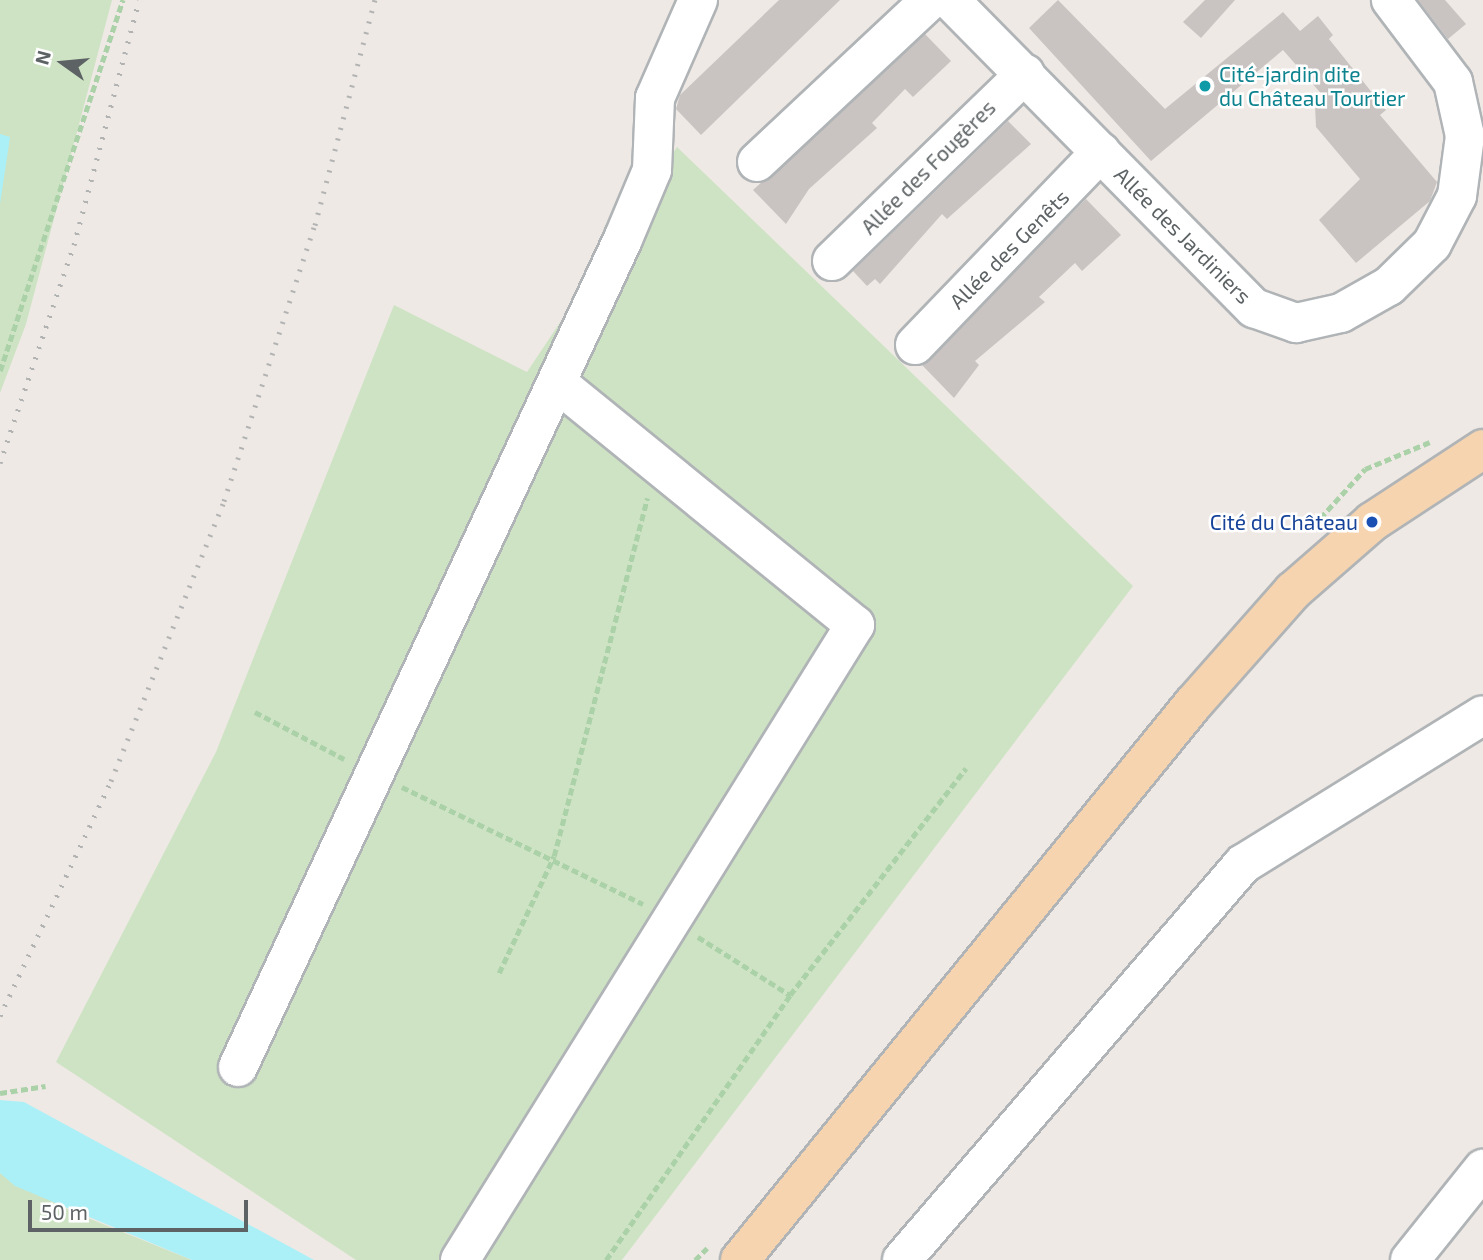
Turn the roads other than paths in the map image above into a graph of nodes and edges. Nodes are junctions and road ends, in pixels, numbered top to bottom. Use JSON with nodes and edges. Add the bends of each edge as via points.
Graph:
{"nodes":[{"id":1,"x":698,"y":0,"type":"edge"},
{"id":2,"x":930,"y":0,"type":"edge"},
{"id":3,"x":950,"y":0,"type":"edge"},
{"id":4,"x":1391,"y":0,"type":"edge"},
{"id":5,"x":1025,"y":74,"type":"junction"},
{"id":6,"x":1101,"y":152,"type":"junction"},
{"id":7,"x":757,"y":162,"type":"dead end"},
{"id":8,"x":832,"y":261,"type":"dead end"},
{"id":9,"x":915,"y":345,"type":"dead end"},
{"id":10,"x":558,"y":384,"type":"junction"},
{"id":11,"x":1483,"y":449,"type":"edge"},
{"id":12,"x":1483,"y":715,"type":"edge"},
{"id":13,"x":238,"y":1067,"type":"dead end"},
{"id":14,"x":1483,"y":1169,"type":"edge"},
{"id":15,"x":460,"y":1260,"type":"edge"},
{"id":16,"x":740,"y":1260,"type":"edge"},
{"id":17,"x":902,"y":1260,"type":"edge"},
{"id":18,"x":1410,"y":1260,"type":"edge"}],
"edges":[{"from":1,"to":10,"type":"street","via":[[655,98],[652,170]]},
{"from":2,"to":7,"type":"street"},
{"from":3,"to":5,"type":"street","name":"Allée des Jardiniers"},
{"from":4,"to":6,"type":"street","name":"Allée des Jardiniers","via":[[1453,82],[1462,108],[1464,168],[1448,218],[1432,244],[1365,303],[1306,321],[1267,317]]},
{"from":5,"to":6,"type":"street","name":"Allée des Jardiniers"},
{"from":5,"to":8,"type":"street","name":"Allée des Fougères"},
{"from":6,"to":9,"type":"street","name":"Allée des Genêts"},
{"from":10,"to":13,"type":"street"},
{"from":10,"to":15,"type":"street","via":[[855,625]]},
{"from":11,"to":16,"type":"main road","via":[[1372,522],[1285,600]]},
{"from":12,"to":17,"type":"street","via":[[1243,863]]},
{"from":14,"to":18,"type":"street"}]}
